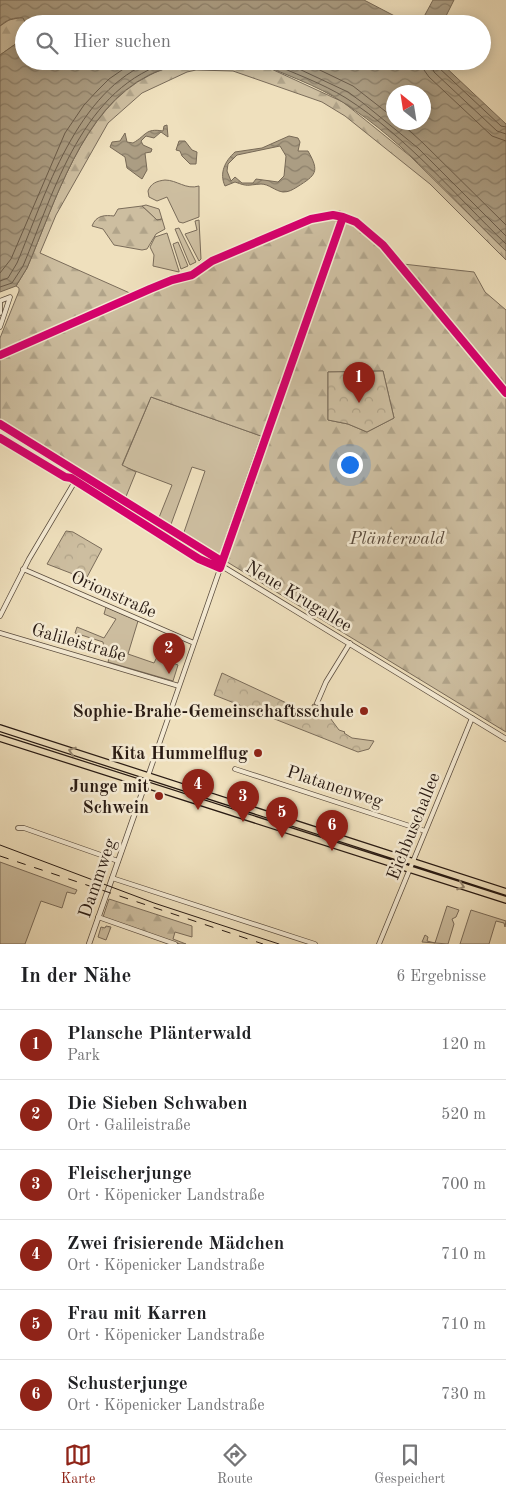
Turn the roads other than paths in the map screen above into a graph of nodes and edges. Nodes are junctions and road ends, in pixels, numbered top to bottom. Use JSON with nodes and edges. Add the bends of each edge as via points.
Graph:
{"nodes":[{"id":1,"x":0,"y":313,"type":"edge"},
{"id":2,"x":0,"y":327,"type":"edge"},
{"id":3,"x":0,"y":431,"type":"edge"},
{"id":4,"x":77,"y":478,"type":"junction"},
{"id":5,"x":221,"y":566,"type":"junction"},
{"id":6,"x":23,"y":569,"type":"junction"},
{"id":7,"x":0,"y":616,"type":"edge"},
{"id":8,"x":0,"y":633,"type":"edge"},
{"id":9,"x":194,"y":643,"type":"junction"},
{"id":10,"x":350,"y":643,"type":"junction"},
{"id":11,"x":179,"y":686,"type":"junction"},
{"id":12,"x":317,"y":703,"type":"dead end"},
{"id":13,"x":472,"y":718,"type":"junction"},
{"id":14,"x":2,"y":728,"type":"edge"},
{"id":15,"x":506,"y":739,"type":"edge"},
{"id":16,"x":0,"y":740,"type":"edge"},
{"id":17,"x":236,"y":769,"type":"dead end"},
{"id":18,"x":148,"y":776,"type":"junction"},
{"id":19,"x":145,"y":784,"type":"junction"},
{"id":20,"x":18,"y":828,"type":"dead end"},
{"id":21,"x":425,"y":831,"type":"junction"},
{"id":22,"x":118,"y":861,"type":"junction"},
{"id":23,"x":413,"y":861,"type":"junction"},
{"id":24,"x":410,"y":870,"type":"junction"},
{"id":25,"x":112,"y":878,"type":"junction"},
{"id":26,"x":506,"y":892,"type":"edge"},
{"id":27,"x":506,"y":900,"type":"edge"},
{"id":28,"x":98,"y":917,"type":"junction"},
{"id":29,"x":89,"y":944,"type":"edge"},
{"id":30,"x":175,"y":944,"type":"edge"},
{"id":31,"x":315,"y":944,"type":"edge"},
{"id":32,"x":379,"y":944,"type":"edge"}],
"edges":[{"from":1,"to":2,"type":"street","via":[[0,301],[10,298]]},
{"from":3,"to":4,"type":"street","name":"Neue Krugallee"},
{"from":4,"to":5,"type":"street","name":"Neue Krugallee"},
{"from":4,"to":6,"type":"street"},
{"from":5,"to":9,"type":"street","name":"Dammweg"},
{"from":5,"to":10,"type":"street","name":"Neue Krugallee"},
{"from":6,"to":7,"type":"street"},
{"from":6,"to":9,"type":"street","name":"Orionstraße"},
{"from":8,"to":11,"type":"street","name":"Galileistraße"},
{"from":9,"to":11,"type":"street","name":"Dammweg"},
{"from":10,"to":12,"type":"street"},
{"from":10,"to":13,"type":"street","name":"Neue Krugallee"},
{"from":11,"to":18,"type":"street","name":"Dammweg"},
{"from":13,"to":15,"type":"street","name":"Neue Krugallee"},
{"from":13,"to":21,"type":"street","name":"Eichbuschallee"},
{"from":14,"to":16,"type":"street"},
{"from":18,"to":14,"type":"main road","one_way":true},
{"from":16,"to":19,"type":"main road"},
{"from":17,"to":21,"type":"street","name":"Platanenweg"},
{"from":18,"to":19,"type":"street","name":"Dammweg"},
{"from":18,"to":23,"type":"main road"},
{"from":19,"to":22,"type":"street","name":"Dammweg"},
{"from":19,"to":24,"type":"main road"},
{"from":20,"to":22,"type":"street"},
{"from":21,"to":23,"type":"street","name":"Eichbuschallee"},
{"from":22,"to":25,"type":"street","name":"Dammweg"},
{"from":23,"to":24,"type":"street","name":"Eichbuschallee"},
{"from":23,"to":26,"type":"main road"},
{"from":24,"to":27,"type":"main road","one_way":true},
{"from":24,"to":32,"type":"street","name":"Eichbuschallee"},
{"from":25,"to":28,"type":"street","name":"Dammweg"},
{"from":25,"to":31,"type":"street"},
{"from":28,"to":29,"type":"street","name":"Dammweg"},
{"from":28,"to":30,"type":"street"}]}
